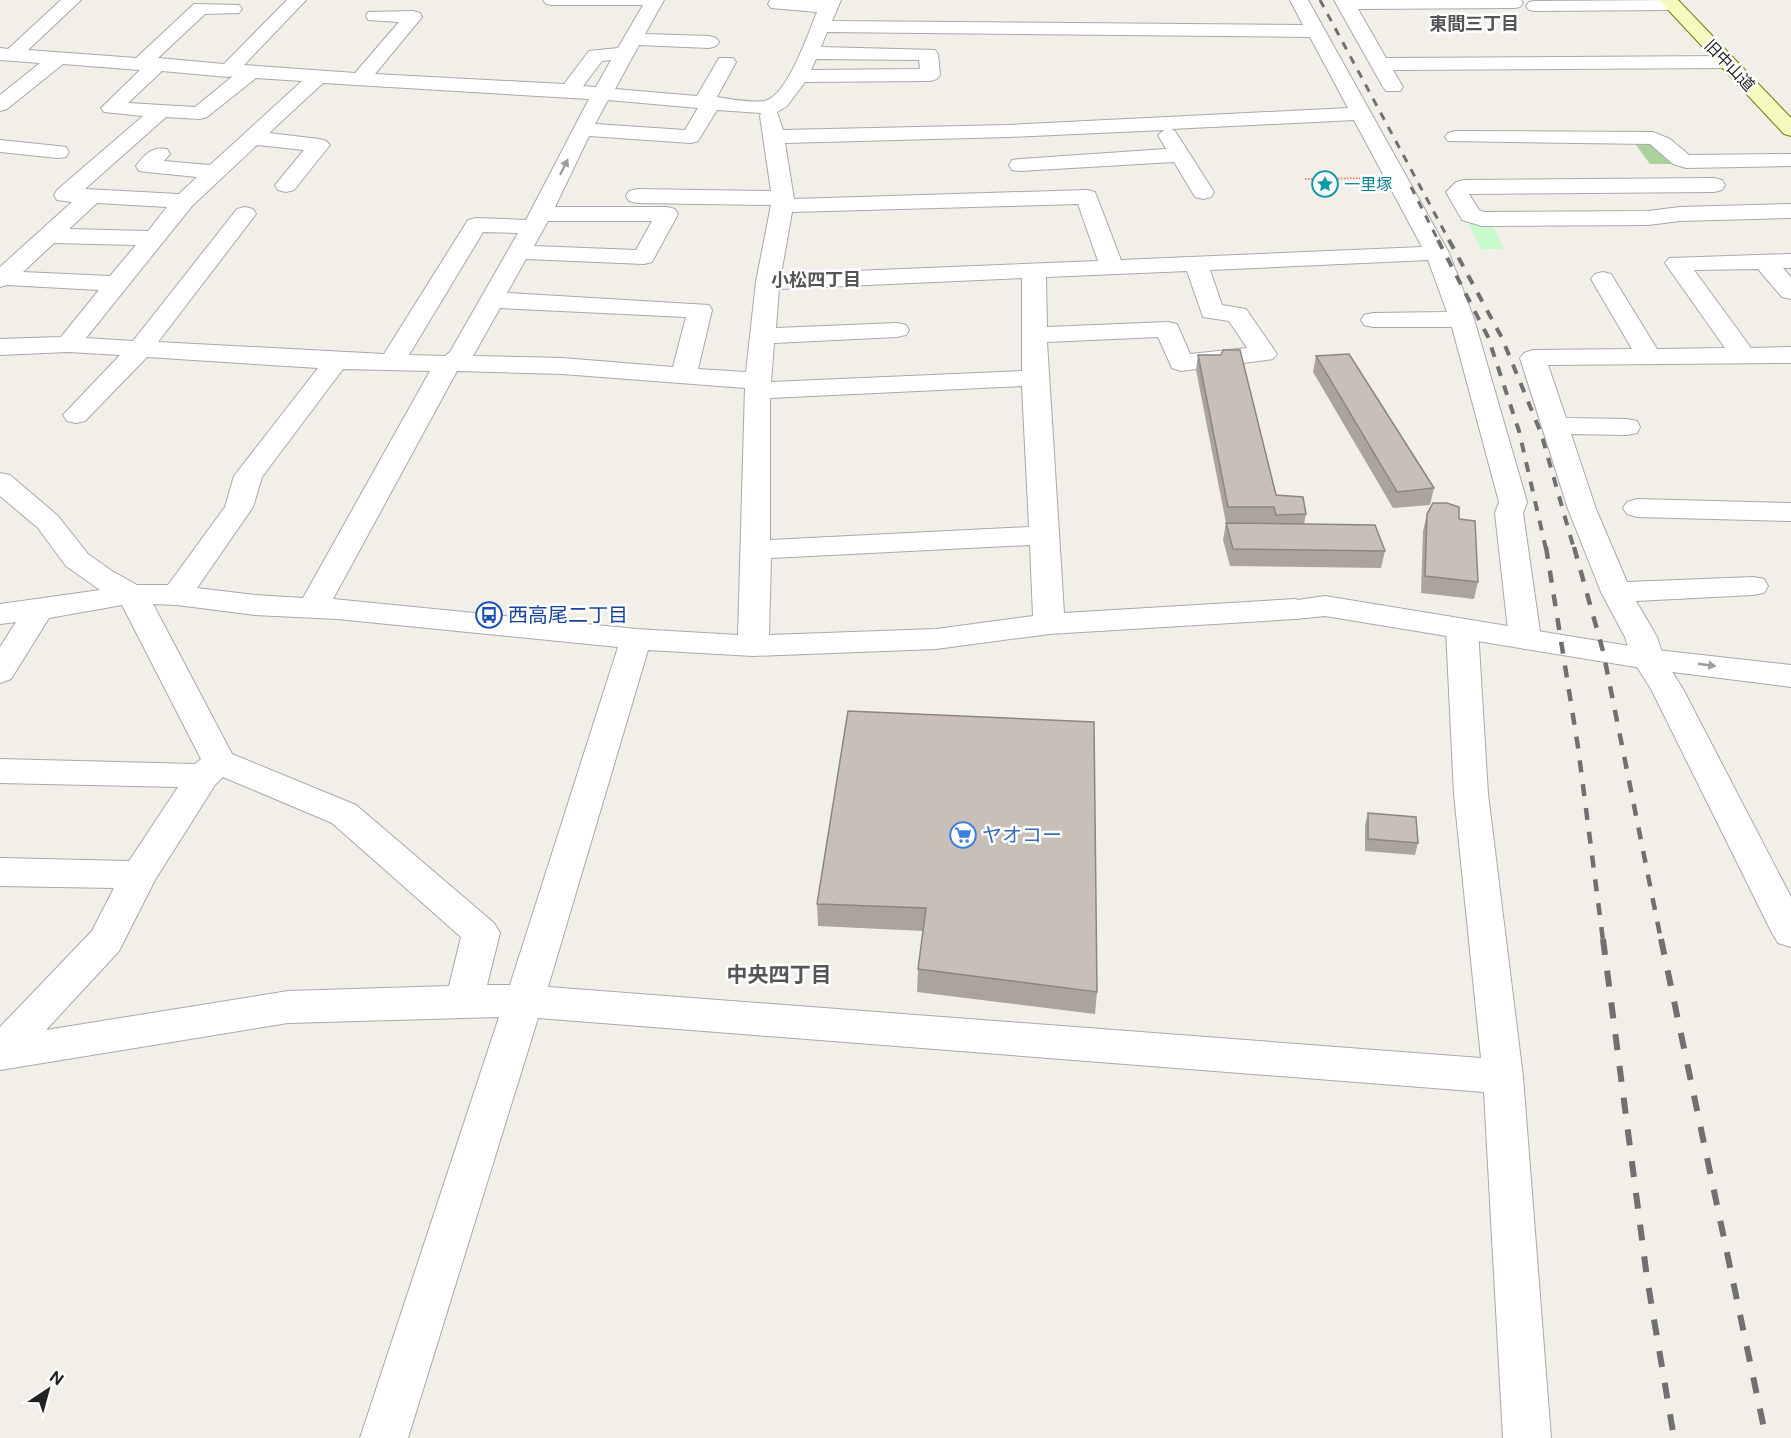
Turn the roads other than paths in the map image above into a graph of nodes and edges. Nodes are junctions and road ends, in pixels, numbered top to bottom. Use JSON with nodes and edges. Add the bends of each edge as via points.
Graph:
{"nodes":[{"id":1,"x":72,"y":0,"type":"edge"},
{"id":2,"x":297,"y":0,"type":"edge"},
{"id":3,"x":552,"y":0,"type":"edge"},
{"id":4,"x":779,"y":0,"type":"edge"},
{"id":5,"x":1299,"y":0,"type":"edge"},
{"id":6,"x":1344,"y":2,"type":"edge"},
{"id":7,"x":1671,"y":2,"type":"edge"},
{"id":8,"x":830,"y":3,"type":"edge"},
{"id":9,"x":1514,"y":3,"type":"dead end"},
{"id":10,"x":1420,"y":4,"type":"junction"},
{"id":11,"x":1535,"y":6,"type":"dead end"},
{"id":12,"x":233,"y":9,"type":"dead end"},
{"id":13,"x":1054,"y":10,"type":"dead end"},
{"id":14,"x":375,"y":16,"type":"dead end"},
{"id":15,"x":1431,"y":23,"type":"dead end"},
{"id":16,"x":819,"y":26,"type":"junction"},
{"id":17,"x":1058,"y":29,"type":"junction"},
{"id":18,"x":1315,"y":31,"type":"junction"},
{"id":19,"x":709,"y":42,"type":"dead end"},
{"id":20,"x":629,"y":47,"type":"junction"},
{"id":21,"x":808,"y":53,"type":"junction"},
{"id":22,"x":5,"y":55,"type":"edge"},
{"id":23,"x":57,"y":59,"type":"junction"},
{"id":24,"x":726,"y":62,"type":"dead end"},
{"id":25,"x":1726,"y":62,"type":"junction"},
{"id":26,"x":151,"y":63,"type":"junction"},
{"id":27,"x":1380,"y":64,"type":"junction"},
{"id":28,"x":228,"y":71,"type":"junction"},
{"id":29,"x":251,"y":72,"type":"junction"},
{"id":30,"x":319,"y":76,"type":"junction"},
{"id":31,"x":797,"y":76,"type":"junction"},
{"id":32,"x":361,"y":79,"type":"junction"},
{"id":33,"x":1393,"y":87,"type":"dead end"},
{"id":34,"x":569,"y":91,"type":"junction"},
{"id":35,"x":603,"y":94,"type":"junction"},
{"id":36,"x":707,"y":103,"type":"junction"},
{"id":37,"x":0,"y":105,"type":"edge"},
{"id":38,"x":23,"y":108,"type":"dead end"},
{"id":39,"x":769,"y":108,"type":"junction"},
{"id":40,"x":161,"y":111,"type":"junction"},
{"id":41,"x":1360,"y":114,"type":"junction"},
{"id":42,"x":1161,"y":123,"type":"junction"},
{"id":43,"x":582,"y":129,"type":"junction"},
{"id":44,"x":1791,"y":130,"type":"edge"},
{"id":45,"x":1008,"y":131,"type":"junction"},
{"id":46,"x":773,"y":136,"type":"junction"},
{"id":47,"x":1455,"y":137,"type":"dead end"},
{"id":48,"x":253,"y":138,"type":"junction"},
{"id":49,"x":0,"y":146,"type":"edge"},
{"id":50,"x":58,"y":152,"type":"dead end"},
{"id":51,"x":159,"y":154,"type":"dead end"},
{"id":52,"x":1180,"y":155,"type":"junction"},
{"id":53,"x":1791,"y":160,"type":"edge"},
{"id":54,"x":1696,"y":161,"type":"junction"},
{"id":55,"x":1020,"y":165,"type":"junction"},
{"id":56,"x":216,"y":172,"type":"junction"},
{"id":57,"x":286,"y":185,"type":"dead end"},
{"id":58,"x":1714,"y":185,"type":"junction"},
{"id":59,"x":1203,"y":192,"type":"dead end"},
{"id":60,"x":91,"y":197,"type":"junction"},
{"id":61,"x":1031,"y":198,"type":"junction"},
{"id":62,"x":184,"y":201,"type":"junction"},
{"id":63,"x":782,"y":202,"type":"junction"},
{"id":64,"x":1791,"y":211,"type":"edge"},
{"id":65,"x":541,"y":212,"type":"junction"},
{"id":66,"x":1736,"y":212,"type":"junction"},
{"id":67,"x":245,"y":214,"type":"dead end"},
{"id":68,"x":49,"y":236,"type":"junction"},
{"id":69,"x":154,"y":238,"type":"junction"},
{"id":70,"x":519,"y":252,"type":"junction"},
{"id":71,"x":1437,"y":253,"type":"junction"},
{"id":72,"x":1764,"y":261,"type":"junction"},
{"id":73,"x":1791,"y":261,"type":"edge"},
{"id":74,"x":1196,"y":262,"type":"junction"},
{"id":75,"x":1111,"y":266,"type":"junction"},
{"id":76,"x":1034,"y":270,"type":"junction"},
{"id":77,"x":2,"y":279,"type":"edge"},
{"id":78,"x":1603,"y":279,"type":"dead end"},
{"id":79,"x":768,"y":282,"type":"junction"},
{"id":80,"x":116,"y":284,"type":"junction"},
{"id":81,"x":1791,"y":292,"type":"edge"},
{"id":82,"x":492,"y":300,"type":"junction"},
{"id":83,"x":1462,"y":318,"type":"junction"},
{"id":84,"x":1373,"y":320,"type":"dead end"},
{"id":85,"x":897,"y":330,"type":"dead end"},
{"id":86,"x":1035,"y":335,"type":"junction"},
{"id":87,"x":762,"y":336,"type":"junction"},
{"id":88,"x":68,"y":344,"type":"junction"},
{"id":89,"x":0,"y":347,"type":"edge"},
{"id":90,"x":140,"y":349,"type":"junction"},
{"id":91,"x":1743,"y":355,"type":"junction"},
{"id":92,"x":1791,"y":355,"type":"edge"},
{"id":93,"x":1649,"y":357,"type":"junction"},
{"id":94,"x":336,"y":361,"type":"junction"},
{"id":95,"x":392,"y":362,"type":"junction"},
{"id":96,"x":452,"y":363,"type":"junction"},
{"id":97,"x":684,"y":375,"type":"junction"},
{"id":98,"x":1035,"y":378,"type":"junction"},
{"id":99,"x":758,"y":386,"type":"junction"},
{"id":100,"x":76,"y":415,"type":"dead end"},
{"id":101,"x":1555,"y":426,"type":"junction"},
{"id":102,"x":1627,"y":427,"type":"dead end"},
{"id":103,"x":0,"y":481,"type":"edge"},
{"id":104,"x":1637,"y":508,"type":"dead end"},
{"id":105,"x":1791,"y":512,"type":"edge"},
{"id":106,"x":1043,"y":535,"type":"junction"},
{"id":107,"x":756,"y":550,"type":"junction"},
{"id":108,"x":1754,"y":586,"type":"dead end"},
{"id":109,"x":1616,"y":592,"type":"junction"},
{"id":110,"x":132,"y":594,"type":"junction"},
{"id":111,"x":177,"y":595,"type":"junction"},
{"id":112,"x":313,"y":607,"type":"junction"},
{"id":113,"x":39,"y":610,"type":"junction"},
{"id":114,"x":0,"y":614,"type":"edge"},
{"id":115,"x":1048,"y":624,"type":"junction"},
{"id":116,"x":1462,"y":629,"type":"junction"},
{"id":117,"x":636,"y":639,"type":"junction"},
{"id":118,"x":1525,"y":639,"type":"junction"},
{"id":119,"x":753,"y":646,"type":"junction"},
{"id":120,"x":1648,"y":659,"type":"junction"},
{"id":121,"x":0,"y":672,"type":"edge"},
{"id":122,"x":1791,"y":676,"type":"edge"},
{"id":123,"x":211,"y":769,"type":"junction"},
{"id":124,"x":0,"y":771,"type":"edge"},
{"id":125,"x":0,"y":872,"type":"edge"},
{"id":126,"x":139,"y":875,"type":"junction"},
{"id":127,"x":1791,"y":933,"type":"edge"},
{"id":128,"x":464,"y":1001,"type":"junction"},
{"id":129,"x":524,"y":1001,"type":"junction"},
{"id":130,"x":0,"y":1054,"type":"edge"},
{"id":131,"x":1503,"y":1077,"type":"junction"},
{"id":132,"x":384,"y":1438,"type":"edge"},
{"id":133,"x":1527,"y":1438,"type":"edge"}],
"edges":[{"from":1,"to":22,"type":"street"},
{"from":2,"to":28,"type":"street"},
{"from":3,"to":20,"type":"street","via":[[656,0]]},
{"from":4,"to":8,"type":"street","via":[[777,4]]},
{"from":5,"to":18,"type":"street"},
{"from":6,"to":10,"type":"street"},
{"from":6,"to":27,"type":"street"},
{"from":7,"to":11,"type":"street"},
{"from":7,"to":25,"type":"main road","name":"旧中山道"},
{"from":8,"to":16,"type":"street"},
{"from":9,"to":10,"type":"street"},
{"from":10,"to":15,"type":"street"},
{"from":12,"to":26,"type":"street","via":[[200,8]]},
{"from":13,"to":17,"type":"street"},
{"from":14,"to":32,"type":"street","via":[[413,17]]},
{"from":16,"to":17,"type":"street"},
{"from":16,"to":21,"type":"street"},
{"from":17,"to":18,"type":"street"},
{"from":18,"to":41,"type":"street"},
{"from":19,"to":20,"type":"street"},
{"from":20,"to":34,"type":"street","via":[[596,55]]},
{"from":20,"to":35,"type":"street"},
{"from":21,"to":31,"type":"street"},
{"from":21,"to":31,"type":"street","via":[[928,54],[930,75]]},
{"from":22,"to":23,"type":"street"},
{"from":23,"to":26,"type":"street"},
{"from":23,"to":37,"type":"street"},
{"from":24,"to":36,"type":"street"},
{"from":25,"to":27,"type":"street"},
{"from":25,"to":44,"type":"main road","name":"旧中山道"},
{"from":26,"to":28,"type":"street"},
{"from":26,"to":40,"type":"street","via":[[111,108]]},
{"from":27,"to":33,"type":"street"},
{"from":28,"to":29,"type":"street"},
{"from":29,"to":30,"type":"street"},
{"from":29,"to":40,"type":"street","via":[[200,113]]},
{"from":30,"to":32,"type":"street"},
{"from":30,"to":48,"type":"street"},
{"from":31,"to":39,"type":"street","via":[[783,100]]},
{"from":32,"to":34,"type":"street"},
{"from":34,"to":35,"type":"street"},
{"from":35,"to":36,"type":"street"},
{"from":35,"to":43,"type":"street"},
{"from":36,"to":39,"type":"street"},
{"from":36,"to":43,"type":"street","via":[[691,137]]},
{"from":37,"to":38,"type":"street"},
{"from":39,"to":46,"type":"street"},
{"from":40,"to":60,"type":"street","via":[[65,195]]},
{"from":41,"to":42,"type":"street"},
{"from":41,"to":71,"type":"street"},
{"from":42,"to":45,"type":"street"},
{"from":42,"to":52,"type":"street"},
{"from":65,"to":43,"type":"street","one_way":true},
{"from":45,"to":46,"type":"street"},
{"from":45,"to":55,"type":"street"},
{"from":46,"to":63,"type":"street"},
{"from":47,"to":54,"type":"street","via":[[1653,138],[1663,141],[1676,158]]},
{"from":48,"to":56,"type":"street"},
{"from":48,"to":57,"type":"street","via":[[319,145]]},
{"from":49,"to":50,"type":"street"},
{"from":51,"to":56,"type":"street","via":[[147,166]]},
{"from":52,"to":55,"type":"street"},
{"from":52,"to":59,"type":"street"},
{"from":53,"to":54,"type":"street"},
{"from":54,"to":58,"type":"street"},
{"from":55,"to":61,"type":"street"},
{"from":56,"to":62,"type":"street"},
{"from":58,"to":66,"type":"street"},
{"from":58,"to":66,"type":"street","via":[[1464,187],[1457,192],[1470,215],[1482,219],[1648,218]]},
{"from":60,"to":62,"type":"street"},
{"from":60,"to":68,"type":"street"},
{"from":61,"to":63,"type":"street"},
{"from":61,"to":75,"type":"street","via":[[1087,197]]},
{"from":62,"to":69,"type":"street"},
{"from":63,"to":65,"type":"street"},
{"from":63,"to":79,"type":"street"},
{"from":64,"to":66,"type":"street"},
{"from":65,"to":70,"type":"street"},
{"from":65,"to":70,"type":"street","via":[[667,214],[644,257]]},
{"from":65,"to":95,"type":"street","via":[[476,225]]},
{"from":67,"to":90,"type":"street"},
{"from":68,"to":69,"type":"street"},
{"from":68,"to":77,"type":"street"},
{"from":69,"to":80,"type":"street"},
{"from":70,"to":82,"type":"street"},
{"from":71,"to":74,"type":"street"},
{"from":71,"to":83,"type":"street"},
{"from":72,"to":73,"type":"street"},
{"from":72,"to":81,"type":"street"},
{"from":72,"to":91,"type":"street","via":[[1677,263]]},
{"from":74,"to":75,"type":"street"},
{"from":74,"to":86,"type":"street","via":[[1212,312],[1237,314],[1264,354],[1181,363],[1168,329]]},
{"from":75,"to":76,"type":"street"},
{"from":76,"to":79,"type":"street"},
{"from":76,"to":86,"type":"street"},
{"from":77,"to":80,"type":"street"},
{"from":78,"to":93,"type":"street"},
{"from":79,"to":87,"type":"street"},
{"from":80,"to":88,"type":"street"},
{"from":82,"to":96,"type":"street","via":[[460,356]]},
{"from":82,"to":97,"type":"street","via":[[700,310]]},
{"from":83,"to":84,"type":"street"},
{"from":83,"to":118,"type":"street","via":[[1513,502],[1509,513]]},
{"from":85,"to":87,"type":"street"},
{"from":86,"to":98,"type":"street"},
{"from":87,"to":99,"type":"street"},
{"from":88,"to":89,"type":"street"},
{"from":88,"to":90,"type":"street"},
{"from":90,"to":94,"type":"street"},
{"from":90,"to":100,"type":"street"},
{"from":91,"to":92,"type":"street"},
{"from":91,"to":93,"type":"street"},
{"from":93,"to":101,"type":"street","via":[[1533,358]]},
{"from":94,"to":95,"type":"street"},
{"from":94,"to":111,"type":"street","via":[[248,476],[239,507]]},
{"from":95,"to":96,"type":"street"},
{"from":96,"to":97,"type":"street"},
{"from":96,"to":112,"type":"street","via":[[444,369]]},
{"from":97,"to":99,"type":"street"},
{"from":98,"to":99,"type":"street"},
{"from":98,"to":106,"type":"street"},
{"from":99,"to":107,"type":"street"},
{"from":101,"to":102,"type":"street"},
{"from":101,"to":109,"type":"street","via":[[1582,509]]},
{"from":103,"to":110,"type":"street","via":[[48,522],[77,560]]},
{"from":104,"to":105,"type":"street"},
{"from":106,"to":107,"type":"street"},
{"from":106,"to":115,"type":"street"},
{"from":107,"to":119,"type":"street"},
{"from":108,"to":109,"type":"street"},
{"from":109,"to":120,"type":"street","via":[[1641,637]]},
{"from":110,"to":111,"type":"street"},
{"from":110,"to":113,"type":"street"},
{"from":110,"to":123,"type":"street"},
{"from":111,"to":112,"type":"street"},
{"from":112,"to":117,"type":"street"},
{"from":113,"to":114,"type":"street"},
{"from":113,"to":121,"type":"street"},
{"from":115,"to":116,"type":"street","via":[[1325,606]]},
{"from":115,"to":119,"type":"street","via":[[936,639]]},
{"from":116,"to":118,"type":"street"},
{"from":116,"to":131,"type":"street","via":[[1471,794]]},
{"from":117,"to":119,"type":"street"},
{"from":117,"to":129,"type":"street"},
{"from":118,"to":120,"type":"street"},
{"from":120,"to":122,"type":"street","one_way":true},
{"from":120,"to":127,"type":"street"},
{"from":123,"to":124,"type":"street"},
{"from":123,"to":126,"type":"street"},
{"from":123,"to":128,"type":"street","via":[[344,814],[481,933]]},
{"from":125,"to":126,"type":"street"},
{"from":126,"to":130,"type":"street","via":[[106,941]]},
{"from":128,"to":129,"type":"street"},
{"from":128,"to":130,"type":"street","via":[[288,1007]]},
{"from":129,"to":131,"type":"street"},
{"from":129,"to":132,"type":"street"},
{"from":131,"to":133,"type":"street"}]}
